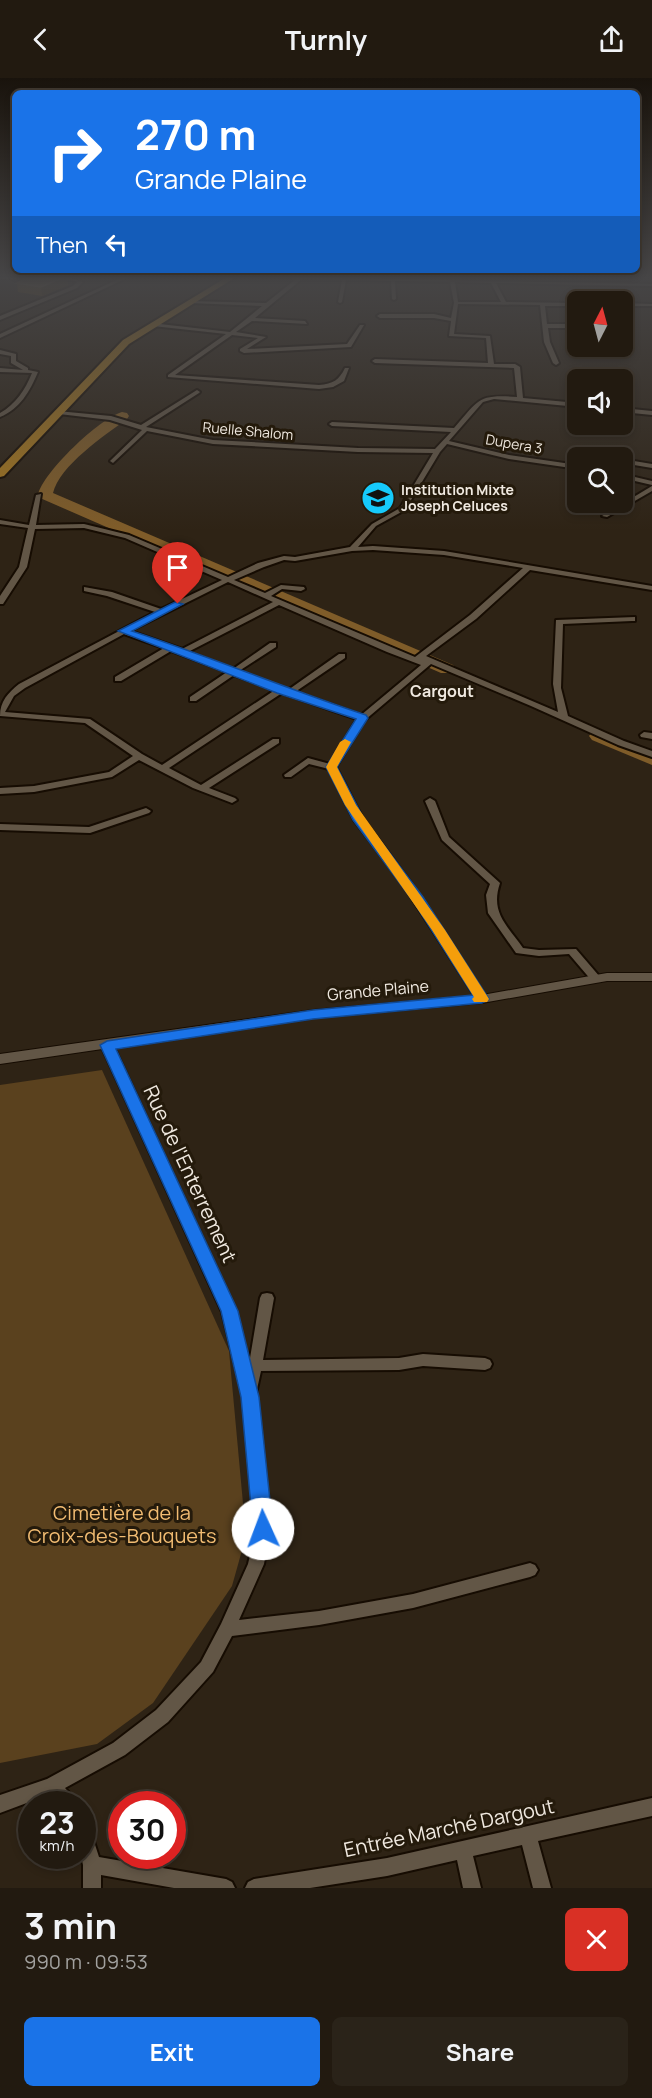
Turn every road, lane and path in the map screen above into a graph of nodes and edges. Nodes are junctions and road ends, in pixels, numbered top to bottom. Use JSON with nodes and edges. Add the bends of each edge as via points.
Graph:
{"nodes":[{"id":1,"x":107,"y":361,"type":"edge"},
{"id":2,"x":190,"y":361,"type":"edge"},
{"id":3,"x":389,"y":361,"type":"edge"},
{"id":4,"x":491,"y":361,"type":"edge"},
{"id":5,"x":13,"y":362,"type":"joint"},
{"id":6,"x":0,"y":365,"type":"edge"},
{"id":7,"x":491,"y":365,"type":"junction"},
{"id":8,"x":347,"y":369,"type":"dead end"},
{"id":9,"x":0,"y":370,"type":"edge"},
{"id":10,"x":35,"y":372,"type":"junction"},
{"id":11,"x":197,"y":392,"type":"dead end"},
{"id":12,"x":520,"y":399,"type":"junction"},
{"id":13,"x":567,"y":404,"type":"edge"},
{"id":14,"x":633,"y":411,"type":"edge"},
{"id":15,"x":59,"y":412,"type":"junction"},
{"id":16,"x":652,"y":413,"type":"edge"},
{"id":17,"x":0,"y":415,"type":"edge"},
{"id":18,"x":332,"y":424,"type":"dead end"},
{"id":19,"x":144,"y":429,"type":"junction"},
{"id":20,"x":456,"y":430,"type":"junction"},
{"id":21,"x":446,"y":442,"type":"junction"},
{"id":22,"x":437,"y":451,"type":"junction"},
{"id":23,"x":113,"y":461,"type":"dead end"},
{"id":24,"x":633,"y":463,"type":"edge"},
{"id":25,"x":567,"y":465,"type":"edge"},
{"id":26,"x":652,"y":466,"type":"edge"},
{"id":27,"x":0,"y":474,"type":"edge"},
{"id":28,"x":633,"y":479,"type":"edge"},
{"id":29,"x":652,"y":485,"type":"edge"},
{"id":30,"x":39,"y":495,"type":"dead end"},
{"id":31,"x":605,"y":516,"type":"dead end"},
{"id":32,"x":0,"y":522,"type":"edge"},
{"id":33,"x":32,"y":526,"type":"junction"},
{"id":34,"x":352,"y":549,"type":"junction"},
{"id":35,"x":528,"y":568,"type":"junction"},
{"id":36,"x":231,"y":578,"type":"junction"},
{"id":37,"x":652,"y":588,"type":"edge"},
{"id":38,"x":87,"y":589,"type":"dead end"},
{"id":39,"x":301,"y":589,"type":"dead end"},
{"id":40,"x":267,"y":594,"type":"junction"},
{"id":41,"x":0,"y":602,"type":"edge"},
{"id":42,"x":279,"y":602,"type":"junction"},
{"id":43,"x":309,"y":609,"type":"dead end"},
{"id":44,"x":162,"y":612,"type":"junction"},
{"id":45,"x":632,"y":619,"type":"dead end"},
{"id":46,"x":123,"y":631,"type":"junction"},
{"id":47,"x":273,"y":645,"type":"dead end"},
{"id":48,"x":171,"y":647,"type":"junction"},
{"id":49,"x":393,"y":648,"type":"junction"},
{"id":50,"x":184,"y":651,"type":"junction"},
{"id":51,"x":342,"y":656,"type":"dead end"},
{"id":52,"x":418,"y":658,"type":"junction"},
{"id":53,"x":235,"y":671,"type":"junction"},
{"id":54,"x":118,"y":680,"type":"dead end"},
{"id":55,"x":284,"y":692,"type":"junction"},
{"id":56,"x":193,"y":699,"type":"dead end"},
{"id":57,"x":0,"y":714,"type":"edge"},
{"id":58,"x":564,"y":717,"type":"junction"},
{"id":59,"x":362,"y":718,"type":"junction"},
{"id":60,"x":276,"y":741,"type":"dead end"},
{"id":61,"x":652,"y":754,"type":"edge"},
{"id":62,"x":139,"y":756,"type":"junction"},
{"id":63,"x":332,"y":767,"type":"junction"},
{"id":64,"x":163,"y":768,"type":"junction"},
{"id":65,"x":288,"y":775,"type":"dead end"},
{"id":66,"x":201,"y":788,"type":"junction"},
{"id":67,"x":0,"y":791,"type":"edge"},
{"id":68,"x":232,"y":800,"type":"dead end"},
{"id":69,"x":430,"y":801,"type":"dead end"},
{"id":70,"x":146,"y":812,"type":"dead end"},
{"id":71,"x":0,"y":827,"type":"edge"},
{"id":72,"x":652,"y":977,"type":"edge"},
{"id":73,"x":596,"y":979,"type":"junction"},
{"id":74,"x":482,"y":999,"type":"junction"},
{"id":75,"x":107,"y":1045,"type":"junction"},
{"id":76,"x":0,"y":1059,"type":"edge"},
{"id":77,"x":267,"y":1298,"type":"dead end"},
{"id":78,"x":485,"y":1364,"type":"dead end"},
{"id":79,"x":255,"y":1366,"type":"junction"},
{"id":80,"x":250,"y":1397,"type":"junction"},
{"id":81,"x":530,"y":1570,"type":"dead end"},
{"id":82,"x":227,"y":1629,"type":"junction"},
{"id":83,"x":51,"y":1786,"type":"junction"},
{"id":84,"x":56,"y":1791,"type":"edge"},
{"id":85,"x":0,"y":1804,"type":"edge"},
{"id":86,"x":652,"y":1808,"type":"edge"},
{"id":87,"x":528,"y":1835,"type":"junction"},
{"id":88,"x":463,"y":1850,"type":"junction"},
{"id":89,"x":96,"y":1866,"type":"edge"},
{"id":90,"x":92,"y":1869,"type":"edge"},
{"id":91,"x":92,"y":1888,"type":"edge"},
{"id":92,"x":226,"y":1888,"type":"edge"},
{"id":93,"x":254,"y":1888,"type":"edge"},
{"id":94,"x":472,"y":1888,"type":"edge"},
{"id":95,"x":542,"y":1888,"type":"edge"}],
"edges":[{"from":1,"to":15,"type":"main road"},
{"from":2,"to":8,"type":"street","via":[[170,376],[319,387],[342,380]]},
{"from":3,"to":7,"type":"street"},
{"from":4,"to":7,"type":"street"},
{"from":5,"to":6,"type":"street"},
{"from":5,"to":10,"type":"street"},
{"from":7,"to":12,"type":"street","via":[[517,367]]},
{"from":9,"to":10,"type":"street"},
{"from":10,"to":17,"type":"street","via":[[28,390]]},
{"from":11,"to":19,"type":"street"},
{"from":12,"to":13,"type":"street"},
{"from":12,"to":20,"type":"street","via":[[487,398]]},
{"from":14,"to":16,"type":"street"},
{"from":15,"to":19,"type":"street","name":"Ruelle Shalom","via":[[116,420]]},
{"from":15,"to":27,"type":"main road"},
{"from":18,"to":20,"type":"street"},
{"from":19,"to":22,"type":"street","name":"Ruelle Shalom","via":[[213,442]]},
{"from":19,"to":23,"type":"street"},
{"from":20,"to":21,"type":"street"},
{"from":21,"to":22,"type":"street"},
{"from":21,"to":25,"type":"street","name":"Dupera 3"},
{"from":22,"to":34,"type":"street","via":[[403,509],[374,525]]},
{"from":24,"to":26,"type":"street"},
{"from":28,"to":29,"type":"street"},
{"from":29,"to":31,"type":"street"},
{"from":30,"to":33,"type":"street"},
{"from":32,"to":33,"type":"street"},
{"from":33,"to":36,"type":"street","via":[[84,526],[128,536]]},
{"from":33,"to":41,"type":"street","via":[[23,567]]},
{"from":34,"to":35,"type":"street","via":[[452,554]]},
{"from":34,"to":36,"type":"street","via":[[284,558]]},
{"from":35,"to":37,"type":"street"},
{"from":35,"to":52,"type":"street","via":[[473,617]]},
{"from":36,"to":40,"type":"street"},
{"from":36,"to":44,"type":"street"},
{"from":38,"to":44,"type":"street"},
{"from":39,"to":40,"type":"street","via":[[281,586]]},
{"from":40,"to":42,"type":"street"},
{"from":42,"to":49,"type":"street"},
{"from":42,"to":50,"type":"street"},
{"from":43,"to":49,"type":"street"},
{"from":44,"to":46,"type":"street"},
{"from":45,"to":58,"type":"street","via":[[560,622],[557,687]]},
{"from":46,"to":48,"type":"street"},
{"from":46,"to":57,"type":"street","via":[[22,686],[11,695]]},
{"from":47,"to":53,"type":"street"},
{"from":48,"to":50,"type":"street"},
{"from":48,"to":54,"type":"street"},
{"from":49,"to":52,"type":"street"},
{"from":50,"to":53,"type":"street"},
{"from":51,"to":55,"type":"street"},
{"from":52,"to":58,"type":"street"},
{"from":52,"to":59,"type":"street","via":[[427,664]]},
{"from":53,"to":55,"type":"street"},
{"from":53,"to":56,"type":"street"},
{"from":55,"to":59,"type":"street"},
{"from":55,"to":64,"type":"street"},
{"from":57,"to":62,"type":"street","via":[[87,721]]},
{"from":58,"to":61,"type":"street"},
{"from":59,"to":63,"type":"street"},
{"from":60,"to":66,"type":"street"},
{"from":62,"to":64,"type":"street"},
{"from":62,"to":67,"type":"street","via":[[112,774],[34,789]]},
{"from":63,"to":65,"type":"street","via":[[308,761]]},
{"from":63,"to":74,"type":"street","via":[[359,820],[408,885]]},
{"from":64,"to":66,"type":"street"},
{"from":66,"to":68,"type":"street"},
{"from":69,"to":73,"type":"street","via":[[445,838],[495,883],[490,895],[493,913],[520,951],[572,951]]},
{"from":70,"to":71,"type":"street","via":[[90,830]]},
{"from":72,"to":73,"type":"street","name":"Grande Plaine"},
{"from":73,"to":74,"type":"street","name":"Grande Plaine"},
{"from":74,"to":75,"type":"street","name":"Grande Plaine","via":[[313,1014]]},
{"from":75,"to":76,"type":"street","name":"Grande Plaine"},
{"from":75,"to":80,"type":"street","name":"Rue de l'Enterrement","via":[[229,1311]]},
{"from":77,"to":79,"type":"street"},
{"from":78,"to":79,"type":"street","via":[[423,1360],[399,1364]]},
{"from":79,"to":80,"type":"street"},
{"from":80,"to":82,"type":"street","name":"Rue de l'Enterrement","via":[[263,1529],[256,1564]]},
{"from":81,"to":82,"type":"street","via":[[413,1601]]},
{"from":82,"to":83,"type":"street","name":"Rue de l'Enterrement","via":[[207,1667],[162,1716],[119,1749]]},
{"from":83,"to":84,"type":"street"},
{"from":83,"to":85,"type":"street","name":"Rue de l'Enterrement"},
{"from":86,"to":87,"type":"street","name":"Entrée Marché Dargout"},
{"from":87,"to":88,"type":"street","name":"Entrée Marché Dargout"},
{"from":87,"to":95,"type":"street"},
{"from":88,"to":93,"type":"street","name":"Entrée Marché Dargout","via":[[387,1867]]},
{"from":88,"to":94,"type":"street"},
{"from":89,"to":92,"type":"street"},
{"from":90,"to":91,"type":"street"}]}
